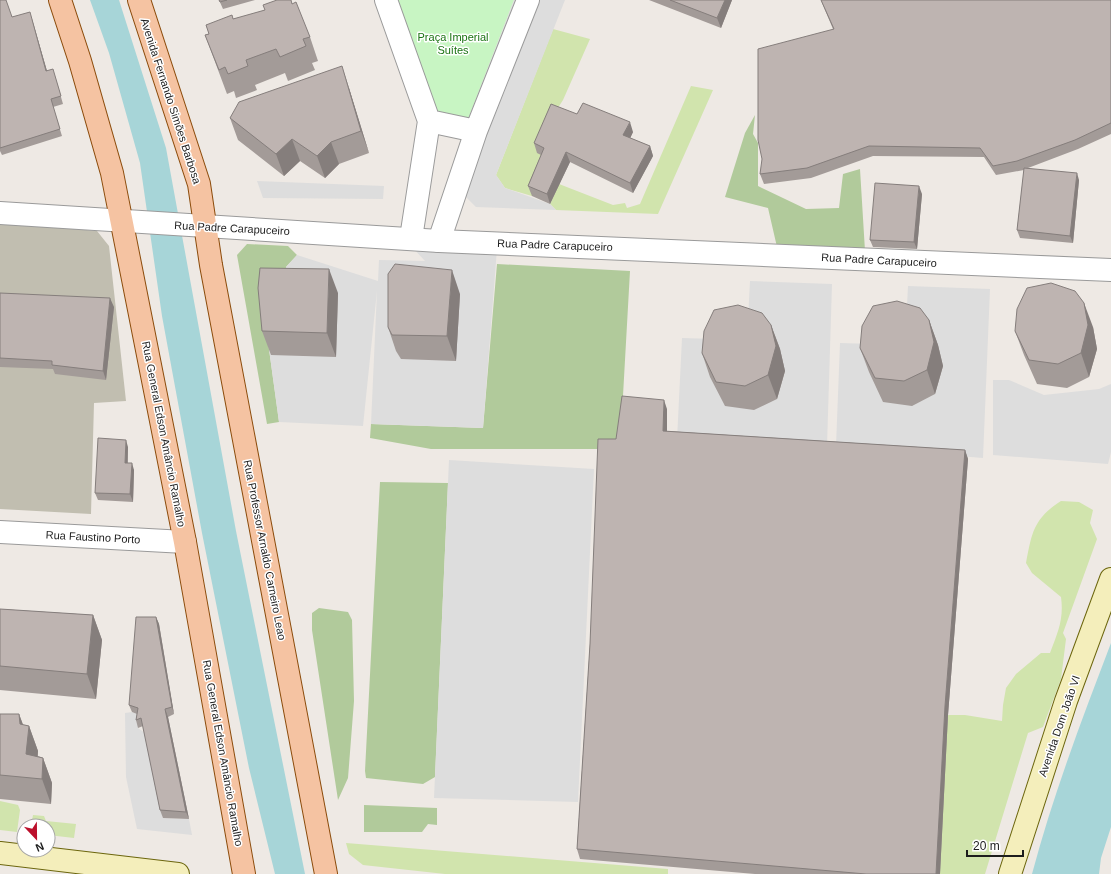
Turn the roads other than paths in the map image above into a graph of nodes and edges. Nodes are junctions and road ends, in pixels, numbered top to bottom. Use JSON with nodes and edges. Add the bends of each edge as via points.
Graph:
{"nodes":[{"id":1,"x":60,"y":0,"type":"edge"},
{"id":2,"x":139,"y":0,"type":"edge"},
{"id":3,"x":386,"y":0,"type":"edge"},
{"id":4,"x":528,"y":0,"type":"edge"},
{"id":5,"x":429,"y":122,"type":"junction"},
{"id":6,"x":476,"y":131,"type":"junction"},
{"id":7,"x":0,"y":213,"type":"edge"},
{"id":8,"x":125,"y":222,"type":"junction"},
{"id":9,"x":204,"y":227,"type":"junction"},
{"id":10,"x":411,"y":238,"type":"junction"},
{"id":11,"x":439,"y":241,"type":"junction"},
{"id":12,"x":1111,"y":270,"type":"edge"},
{"id":13,"x":0,"y":532,"type":"edge"},
{"id":14,"x":185,"y":542,"type":"junction"},
{"id":15,"x":1111,"y":579,"type":"edge"},
{"id":16,"x":0,"y":853,"type":"edge"},
{"id":17,"x":178,"y":874,"type":"edge"},
{"id":18,"x":244,"y":874,"type":"edge"},
{"id":19,"x":326,"y":874,"type":"edge"},
{"id":20,"x":1010,"y":874,"type":"edge"}],
"edges":[{"from":1,"to":8,"type":"main road","name":"Rua General Edson Amâncio Ramalho","via":[[80,61]]},
{"from":2,"to":9,"type":"main road","name":"Avenida Fernando Simões Barbosa","via":[[199,184]]},
{"from":3,"to":5,"type":"street"},
{"from":4,"to":6,"type":"street"},
{"from":5,"to":6,"type":"street"},
{"from":5,"to":10,"type":"street"},
{"from":6,"to":11,"type":"street"},
{"from":7,"to":8,"type":"street","name":"Rua Padre Carapuceiro"},
{"from":8,"to":9,"type":"street","name":"Rua Padre Carapuceiro"},
{"from":8,"to":14,"type":"main road","name":"Rua General Edson Amâncio Ramalho"},
{"from":9,"to":10,"type":"street","name":"Rua Padre Carapuceiro"},
{"from":9,"to":19,"type":"main road","name":"Rua Professor Arnaldo Carneiro Leao"},
{"from":10,"to":11,"type":"street","name":"Rua Padre Carapuceiro"},
{"from":11,"to":12,"type":"street","name":"Rua Padre Carapuceiro"},
{"from":13,"to":14,"type":"street","name":"Rua Faustino Porto"},
{"from":14,"to":18,"type":"main road","name":"Rua General Edson Amâncio Ramalho"},
{"from":15,"to":20,"type":"main road","name":"Avenida Dom João VI","via":[[1066,701]]},
{"from":16,"to":17,"type":"main road"}]}
